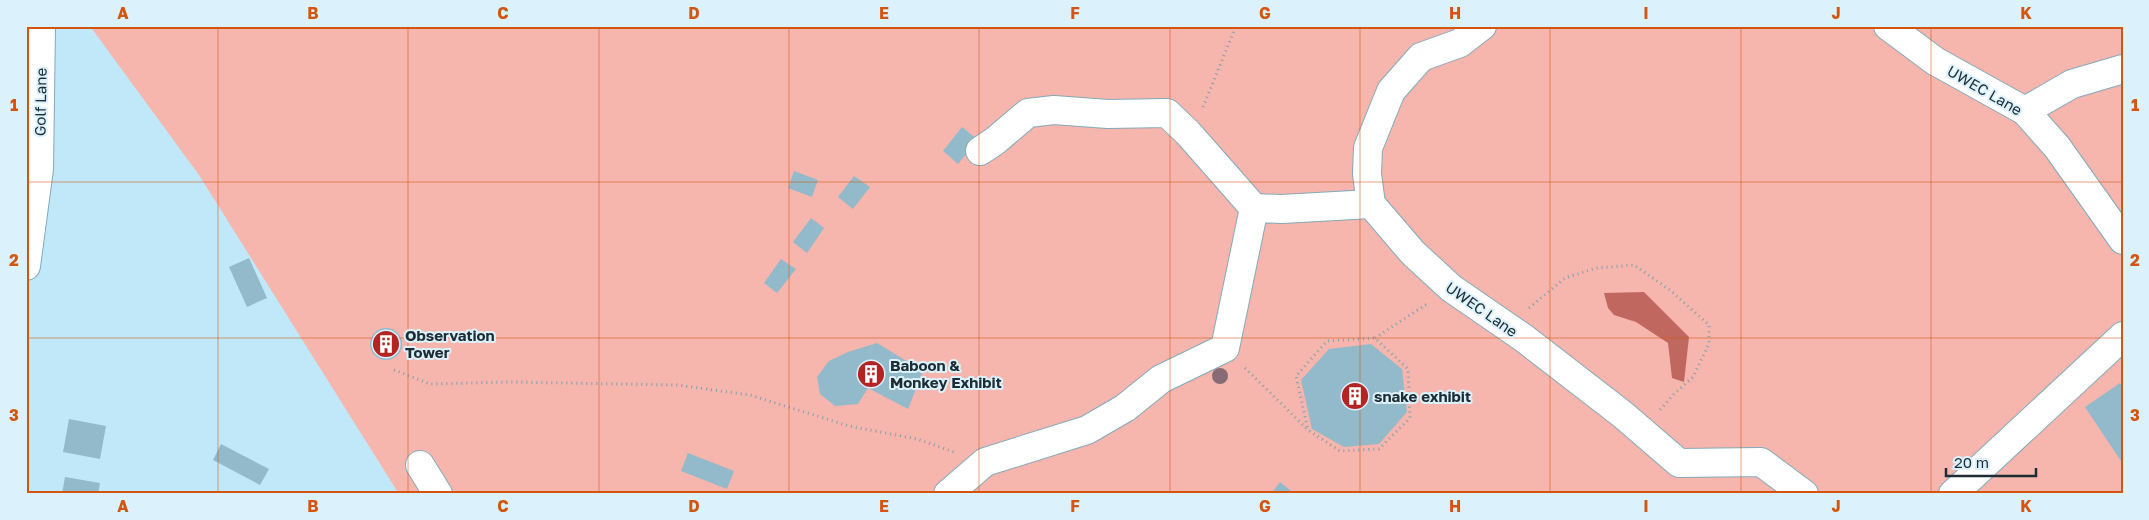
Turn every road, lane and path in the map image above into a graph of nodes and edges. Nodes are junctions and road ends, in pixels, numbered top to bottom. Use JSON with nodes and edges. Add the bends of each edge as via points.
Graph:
{"nodes":[{"id":1,"x":41,"y":26,"type":"edge"},
{"id":2,"x":1236,"y":26,"type":"edge"},
{"id":3,"x":1482,"y":26,"type":"edge"},
{"id":4,"x":1888,"y":26,"type":"edge"},
{"id":5,"x":2123,"y":69,"type":"edge"},
{"id":6,"x":2025,"y":111,"type":"junction"},
{"id":7,"x":1188,"y":133,"type":"junction"},
{"id":8,"x":980,"y":151,"type":"dead end"},
{"id":9,"x":1372,"y":204,"type":"junction"},
{"id":10,"x":1254,"y":208,"type":"junction"},
{"id":11,"x":2123,"y":240,"type":"edge"},
{"id":12,"x":26,"y":266,"type":"edge"},
{"id":13,"x":1451,"y":288,"type":"junction"},
{"id":14,"x":1507,"y":326,"type":"junction"},
{"id":15,"x":2123,"y":336,"type":"edge"},
{"id":16,"x":1375,"y":338,"type":"junction"},
{"id":17,"x":1225,"y":348,"type":"junction"},
{"id":18,"x":394,"y":370,"type":"dead end"},
{"id":19,"x":1308,"y":430,"type":"junction"},
{"id":20,"x":1642,"y":432,"type":"junction"},
{"id":21,"x":985,"y":462,"type":"junction"},
{"id":22,"x":420,"y":465,"type":"dead end"},
{"id":23,"x":438,"y":494,"type":"edge"},
{"id":24,"x":948,"y":494,"type":"edge"},
{"id":25,"x":1804,"y":494,"type":"edge"},
{"id":26,"x":1953,"y":494,"type":"edge"}],
"edges":[{"from":1,"to":12,"type":"street","name":"Golf Lane","via":[[39,170]]},
{"from":2,"to":7,"type":"path","via":[[1205,103]]},
{"from":3,"to":9,"type":"street","via":[[1460,43],[1421,57],[1391,91],[1368,148],[1367,174]]},
{"from":4,"to":6,"type":"street","name":"UWEC Lane","via":[[1935,61]]},
{"from":5,"to":6,"type":"street","via":[[2072,84]]},
{"from":6,"to":11,"type":"street","name":"UWEC Lane","via":[[2057,147]]},
{"from":7,"to":8,"type":"street","via":[[1167,112],[1108,114],[1054,110],[1028,113]]},
{"from":7,"to":10,"type":"street"},
{"from":9,"to":10,"type":"street"},
{"from":9,"to":13,"type":"street","name":"UWEC Lane","via":[[1413,253]]},
{"from":10,"to":17,"type":"street"},
{"from":13,"to":14,"type":"street","name":"UWEC Lane"},
{"from":13,"to":16,"type":"path"},
{"from":14,"to":20,"type":"street","name":"UWEC Lane"},
{"from":14,"to":20,"type":"path","via":[[1565,278],[1596,268],[1634,265],[1670,290],[1709,325],[1709,344],[1693,377]]},
{"from":15,"to":26,"type":"street"},
{"from":16,"to":19,"type":"path","via":[[1327,341],[1296,376]]},
{"from":16,"to":19,"type":"path","via":[[1408,369],[1410,418],[1379,449],[1340,451]]},
{"from":17,"to":19,"type":"path"},
{"from":17,"to":21,"type":"street","via":[[1161,380],[1125,408],[1087,430]]},
{"from":18,"to":21,"type":"path","via":[[430,384],[677,385],[750,395],[849,426],[917,439]]},
{"from":20,"to":25,"type":"street","name":"UWEC Lane","via":[[1679,463],[1761,462]]},
{"from":21,"to":24,"type":"street"},
{"from":22,"to":23,"type":"street"}]}
